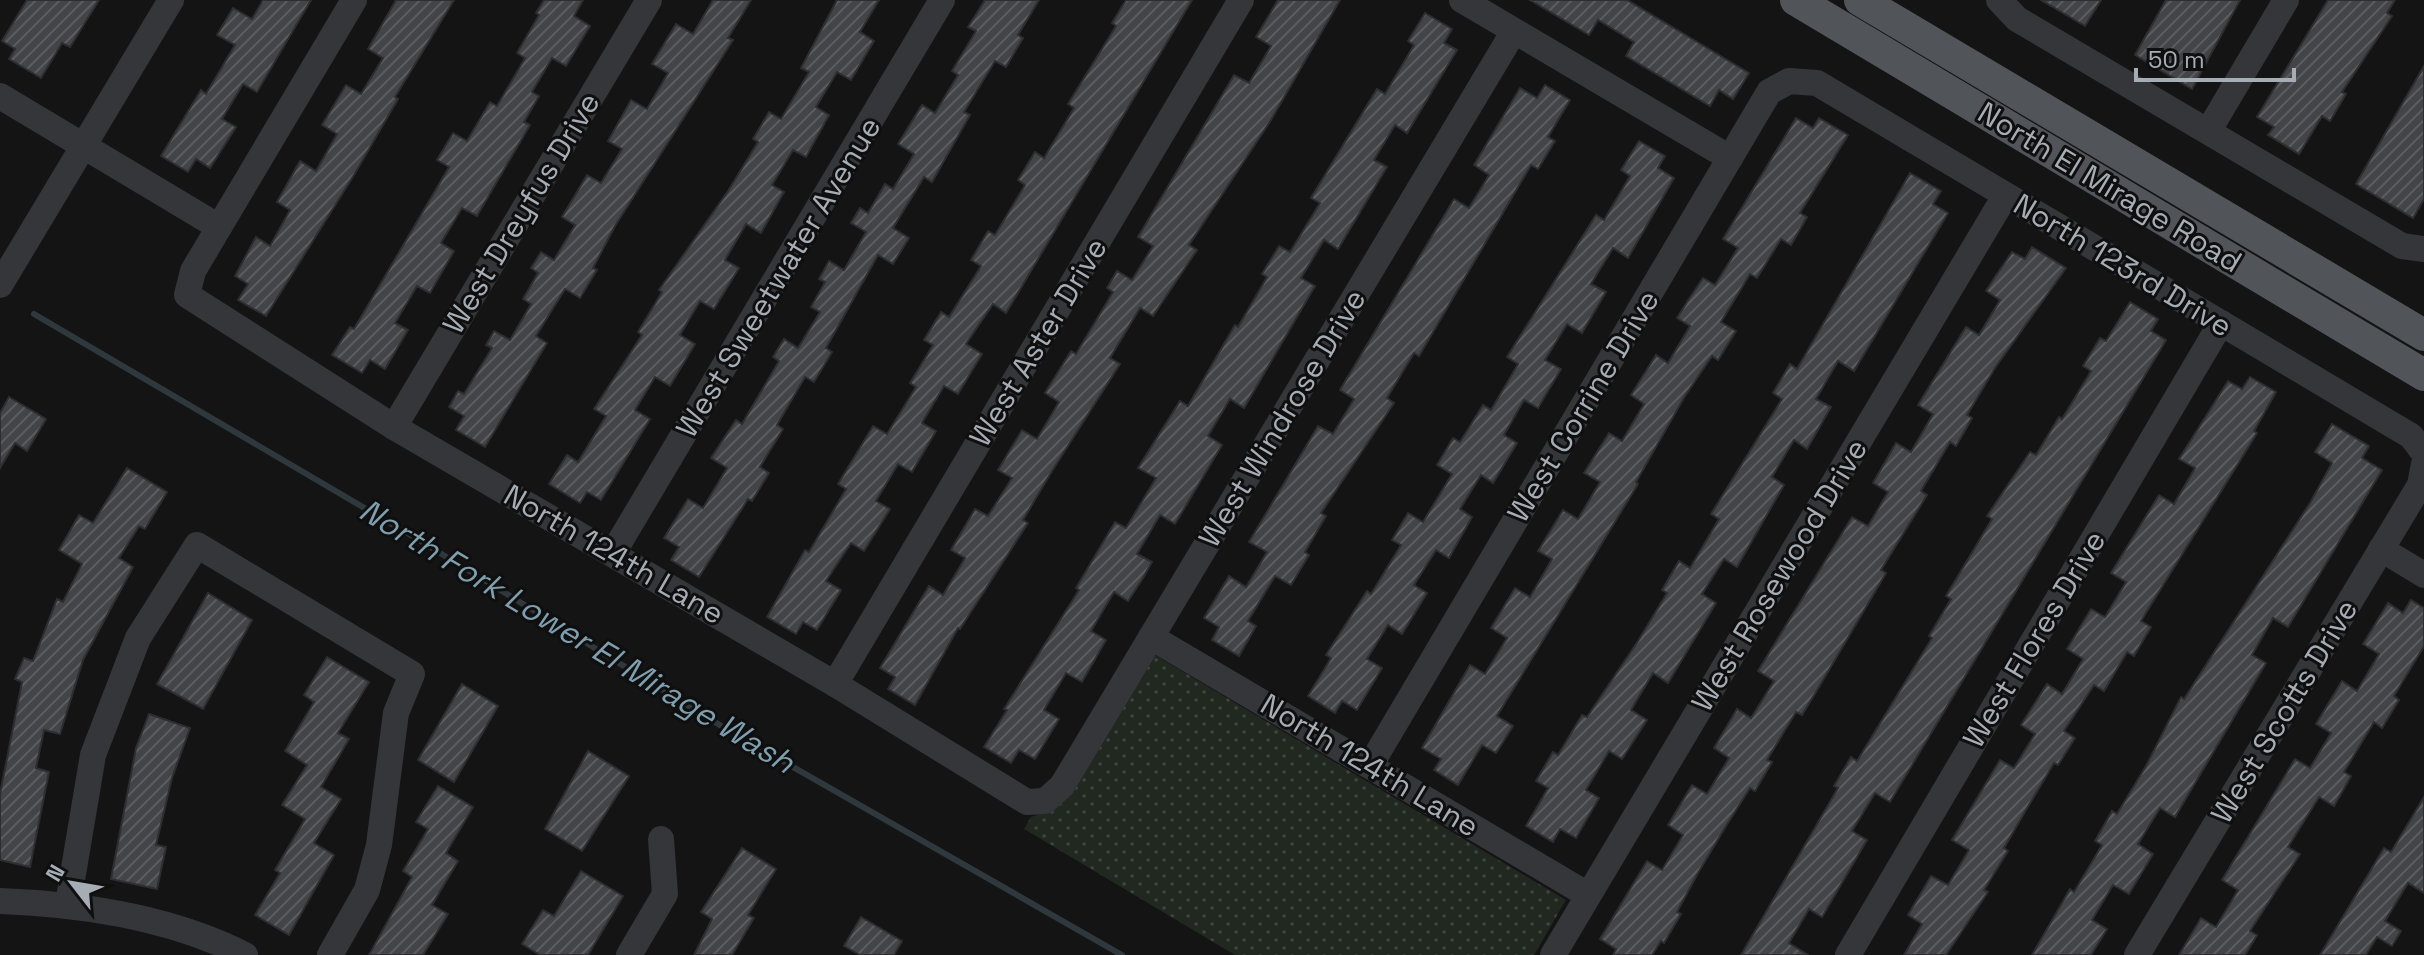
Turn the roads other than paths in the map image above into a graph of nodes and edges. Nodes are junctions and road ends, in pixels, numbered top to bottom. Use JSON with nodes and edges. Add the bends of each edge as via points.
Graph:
{"nodes":[{"id":1,"x":171,"y":0,"type":"edge"},
{"id":2,"x":354,"y":0,"type":"edge"},
{"id":3,"x":649,"y":0,"type":"edge"},
{"id":4,"x":942,"y":0,"type":"edge"},
{"id":5,"x":1241,"y":0,"type":"edge"},
{"id":6,"x":1462,"y":0,"type":"edge"},
{"id":7,"x":1796,"y":0,"type":"edge"},
{"id":8,"x":1860,"y":0,"type":"edge"},
{"id":9,"x":1999,"y":0,"type":"edge"},
{"id":10,"x":2286,"y":0,"type":"edge"},
{"id":11,"x":1514,"y":31,"type":"junction"},
{"id":12,"x":1817,"y":83,"type":"joint"},
{"id":13,"x":0,"y":96,"type":"edge"},
{"id":14,"x":2209,"y":130,"type":"junction"},
{"id":15,"x":83,"y":146,"type":"junction"},
{"id":16,"x":1730,"y":158,"type":"junction"},
{"id":17,"x":2005,"y":196,"type":"junction"},
{"id":18,"x":219,"y":227,"type":"junction"},
{"id":19,"x":2424,"y":249,"type":"edge"},
{"id":20,"x":0,"y":285,"type":"edge"},
{"id":21,"x":2221,"y":323,"type":"junction"},
{"id":22,"x":2424,"y":335,"type":"edge"},
{"id":23,"x":2424,"y":375,"type":"edge"},
{"id":24,"x":394,"y":427,"type":"junction"},
{"id":25,"x":2424,"y":453,"type":"edge"},
{"id":26,"x":2424,"y":464,"type":"edge"},
{"id":27,"x":2381,"y":549,"type":"junction"},
{"id":28,"x":613,"y":553,"type":"junction"},
{"id":29,"x":2424,"y":575,"type":"edge"},
{"id":30,"x":1151,"y":637,"type":"junction"},
{"id":31,"x":835,"y":684,"type":"junction"},
{"id":32,"x":1371,"y":764,"type":"junction"},
{"id":33,"x":1045,"y":801,"type":"joint"},
{"id":34,"x":661,"y":839,"type":"dead end"},
{"id":35,"x":1588,"y":895,"type":"junction"},
{"id":36,"x":0,"y":901,"type":"edge"},
{"id":37,"x":68,"y":904,"type":"junction"},
{"id":38,"x":190,"y":946,"type":"edge"},
{"id":39,"x":245,"y":955,"type":"edge"},
{"id":40,"x":330,"y":955,"type":"edge"},
{"id":41,"x":629,"y":955,"type":"edge"},
{"id":42,"x":1553,"y":955,"type":"edge"},
{"id":43,"x":1848,"y":955,"type":"edge"},
{"id":44,"x":2137,"y":955,"type":"edge"}],
"edges":[{"from":1,"to":15,"type":"street"},
{"from":2,"to":18,"type":"street"},
{"from":3,"to":24,"type":"street","name":"West Dreyfus Drive"},
{"from":4,"to":28,"type":"street","name":"West Sweetwater Avenue"},
{"from":5,"to":31,"type":"street","name":"West Aster Drive"},
{"from":6,"to":11,"type":"street"},
{"from":7,"to":23,"type":"main road","name":"North El Mirage Road"},
{"from":8,"to":22,"type":"main road","name":"North El Mirage Road"},
{"from":9,"to":14,"type":"street","via":[[2017,19]]},
{"from":10,"to":14,"type":"street"},
{"from":11,"to":16,"type":"street"},
{"from":11,"to":30,"type":"street","name":"West Windrose Drive"},
{"from":12,"to":16,"type":"street","name":"West Corrine Drive","via":[[1789,81],[1769,92]]},
{"from":12,"to":17,"type":"street","name":"North 123rd Drive"},
{"from":13,"to":15,"type":"street"},
{"from":14,"to":19,"type":"street","via":[[2402,246]]},
{"from":15,"to":18,"type":"street"},
{"from":15,"to":20,"type":"street"},
{"from":16,"to":32,"type":"street","name":"West Corrine Drive"},
{"from":17,"to":21,"type":"street","name":"North 123rd Drive"},
{"from":17,"to":35,"type":"street","name":"West Rosewood Drive"},
{"from":18,"to":24,"type":"street","name":"North 124th Lane","via":[[193,271],[187,295]]},
{"from":21,"to":25,"type":"street","name":"North 123rd Drive","via":[[2411,436]]},
{"from":21,"to":43,"type":"street","name":"West Flores Drive"},
{"from":24,"to":28,"type":"street","name":"North 124th Lane"},
{"from":26,"to":27,"type":"street","name":"West Scotts Drive","via":[[2420,485]]},
{"from":27,"to":29,"type":"street"},
{"from":27,"to":44,"type":"street","name":"West Scotts Drive"},
{"from":28,"to":31,"type":"street","name":"North 124th Lane"},
{"from":30,"to":32,"type":"street","name":"North 124th Lane"},
{"from":30,"to":33,"type":"street","name":"West Windrose Drive","via":[[1062,786]]},
{"from":31,"to":33,"type":"street","name":"North 124th Lane","via":[[1010,795],[1027,802]]},
{"from":32,"to":35,"type":"street","name":"North 124th Lane"},
{"from":34,"to":41,"type":"street","via":[[665,894]]},
{"from":35,"to":42,"type":"street","name":"West Rosewood Drive"},
{"from":36,"to":37,"type":"street"},
{"from":37,"to":38,"type":"street","via":[[131,917]]},
{"from":37,"to":40,"type":"street","via":[[98,742],[138,638],[197,545],[412,674],[396,713],[379,845],[367,890]]},
{"from":38,"to":39,"type":"street"}]}
